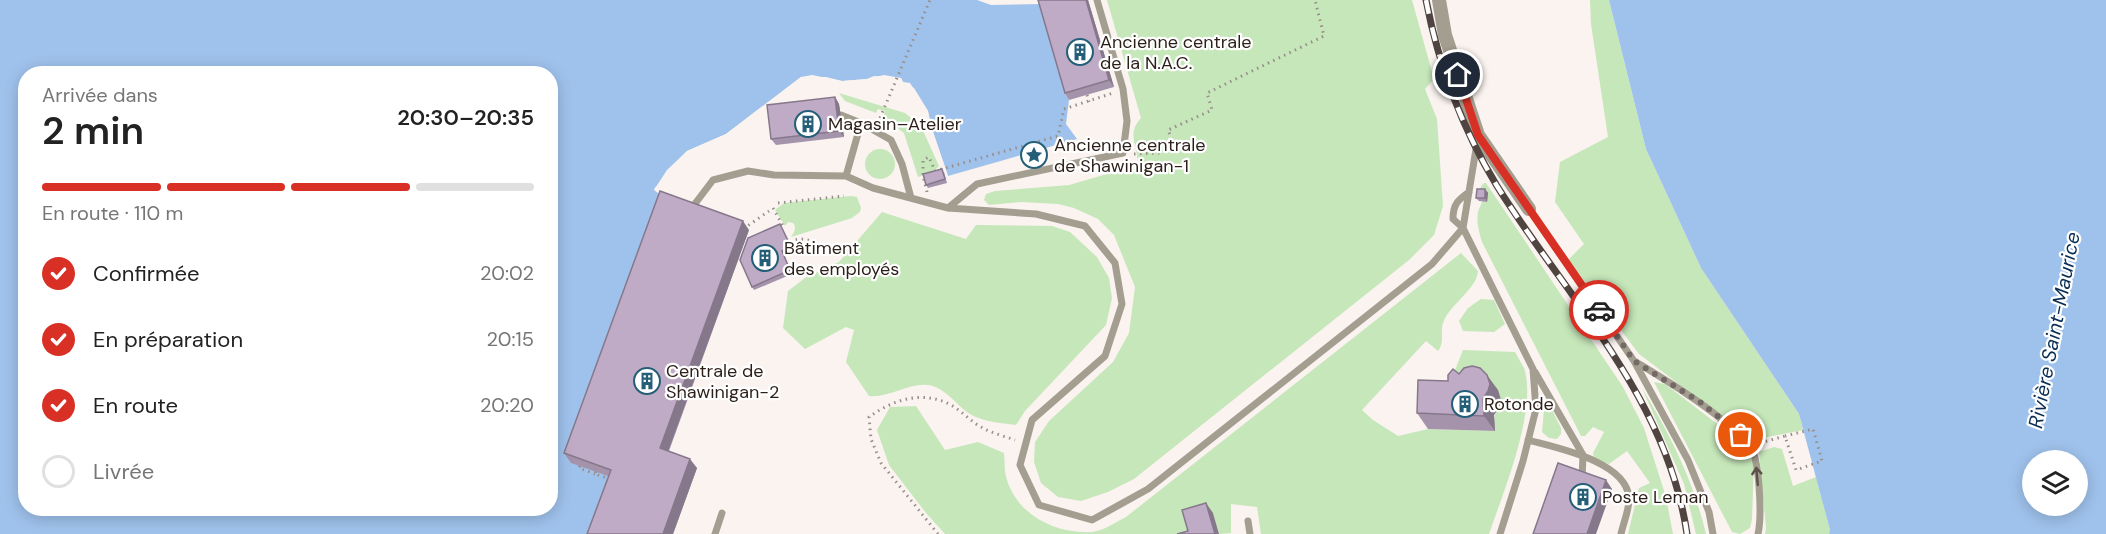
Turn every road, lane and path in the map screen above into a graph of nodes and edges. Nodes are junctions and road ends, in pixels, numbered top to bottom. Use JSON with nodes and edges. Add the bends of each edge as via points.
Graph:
{"nodes":[{"id":1,"x":930,"y":0,"type":"edge"},
{"id":2,"x":1097,"y":0,"type":"edge"},
{"id":3,"x":1314,"y":0,"type":"edge"},
{"id":4,"x":1439,"y":0,"type":"edge"},
{"id":5,"x":1115,"y":93,"type":"dead end"},
{"id":6,"x":1087,"y":94,"type":"edge"},
{"id":7,"x":1089,"y":102,"type":"junction"},
{"id":8,"x":841,"y":114,"type":"dead end"},
{"id":9,"x":880,"y":118,"type":"dead end"},
{"id":10,"x":861,"y":123,"type":"junction"},
{"id":11,"x":1478,"y":135,"type":"junction"},
{"id":12,"x":1138,"y":154,"type":"dead end"},
{"id":13,"x":940,"y":173,"type":"edge"},
{"id":14,"x":846,"y":176,"type":"junction"},
{"id":15,"x":923,"y":177,"type":"junction"},
{"id":16,"x":927,"y":192,"type":"dead end"},
{"id":17,"x":1469,"y":192,"type":"junction"},
{"id":18,"x":844,"y":195,"type":"dead end"},
{"id":19,"x":911,"y":198,"type":"junction"},
{"id":20,"x":778,"y":203,"type":"dead end"},
{"id":21,"x":773,"y":208,"type":"dead end"},
{"id":22,"x":948,"y":208,"type":"junction"},
{"id":23,"x":691,"y":209,"type":"edge"},
{"id":24,"x":1529,"y":209,"type":"joint"},
{"id":25,"x":769,"y":211,"type":"dead end"},
{"id":26,"x":740,"y":225,"type":"edge"},
{"id":27,"x":783,"y":226,"type":"edge"},
{"id":28,"x":1463,"y":228,"type":"junction"},
{"id":29,"x":790,"y":242,"type":"edge"},
{"id":30,"x":817,"y":242,"type":"dead end"},
{"id":31,"x":1634,"y":361,"type":"junction"},
{"id":32,"x":1533,"y":369,"type":"junction"},
{"id":33,"x":1785,"y":436,"type":"junction"},
{"id":34,"x":1528,"y":440,"type":"junction"},
{"id":35,"x":1026,"y":444,"type":"junction"},
{"id":36,"x":1750,"y":445,"type":"junction"},
{"id":37,"x":1583,"y":455,"type":"junction"},
{"id":38,"x":580,"y":466,"type":"edge"},
{"id":39,"x":1582,"y":479,"type":"edge"},
{"id":40,"x":614,"y":481,"type":"edge"},
{"id":41,"x":722,"y":513,"type":"dead end"},
{"id":42,"x":1248,"y":521,"type":"dead end"},
{"id":43,"x":715,"y":534,"type":"edge"},
{"id":44,"x":938,"y":534,"type":"edge"},
{"id":45,"x":1250,"y":534,"type":"edge"},
{"id":46,"x":1500,"y":534,"type":"edge"},
{"id":47,"x":1621,"y":534,"type":"edge"},
{"id":48,"x":1713,"y":534,"type":"edge"},
{"id":49,"x":1758,"y":534,"type":"edge"}],
"edges":[{"from":1,"to":9,"type":"path"},
{"from":2,"to":22,"type":"lane","via":[[1101,29],[1123,89],[1127,121],[1123,153],[977,184]]},
{"from":3,"to":12,"type":"path","via":[[1324,36],[1207,93],[1212,110],[1168,130],[1174,145],[1160,153]]},
{"from":4,"to":11,"type":"street","via":[[1445,35]]},
{"from":5,"to":7,"type":"path"},
{"from":6,"to":7,"type":"path"},
{"from":7,"to":15,"type":"path","via":[[1064,109],[1058,136],[935,171],[929,157],[922,159]]},
{"from":8,"to":10,"type":"lane"},
{"from":10,"to":14,"type":"lane"},
{"from":10,"to":19,"type":"lane","via":[[891,140]]},
{"from":11,"to":17,"type":"lane"},
{"from":11,"to":24,"type":"street"},
{"from":13,"to":15,"type":"path"},
{"from":14,"to":19,"type":"lane"},
{"from":14,"to":23,"type":"lane","via":[[748,171],[713,180]]},
{"from":15,"to":16,"type":"path"},
{"from":17,"to":28,"type":"lane"},
{"from":17,"to":28,"type":"lane","via":[[1453,208],[1453,219]]},
{"from":18,"to":20,"type":"path"},
{"from":19,"to":22,"type":"lane"},
{"from":21,"to":27,"type":"path"},
{"from":22,"to":35,"type":"lane","via":[[1036,213],[1085,226],[1115,263],[1122,303],[1105,356],[1032,420]]},
{"from":24,"to":31,"type":"lane"},
{"from":25,"to":26,"type":"path","via":[[748,228]]},
{"from":28,"to":32,"type":"lane"},
{"from":28,"to":35,"type":"lane","via":[[1432,264],[1148,489],[1092,520],[1039,505],[1020,465]]},
{"from":29,"to":30,"type":"path"},
{"from":31,"to":36,"type":"lane","via":[[1700,402]]},
{"from":31,"to":48,"type":"lane","via":[[1688,460],[1709,512]]},
{"from":32,"to":34,"type":"lane","via":[[1536,409]]},
{"from":32,"to":37,"type":"lane"},
{"from":33,"to":33,"type":"path","via":[[1796,470],[1822,461],[1813,429]]},
{"from":33,"to":36,"type":"path"},
{"from":34,"to":37,"type":"lane"},
{"from":34,"to":46,"type":"lane"},
{"from":35,"to":44,"type":"path","via":[[981,428],[952,406],[932,397],[884,406],[869,417],[871,439],[881,463]]},
{"from":49,"to":36,"type":"lane","one_way":true,"via":[[1761,519],[1756,459]]},
{"from":37,"to":39,"type":"lane"},
{"from":37,"to":47,"type":"lane","via":[[1622,478],[1629,498]]},
{"from":38,"to":40,"type":"path"},
{"from":41,"to":43,"type":"lane"},
{"from":42,"to":45,"type":"lane"}]}
